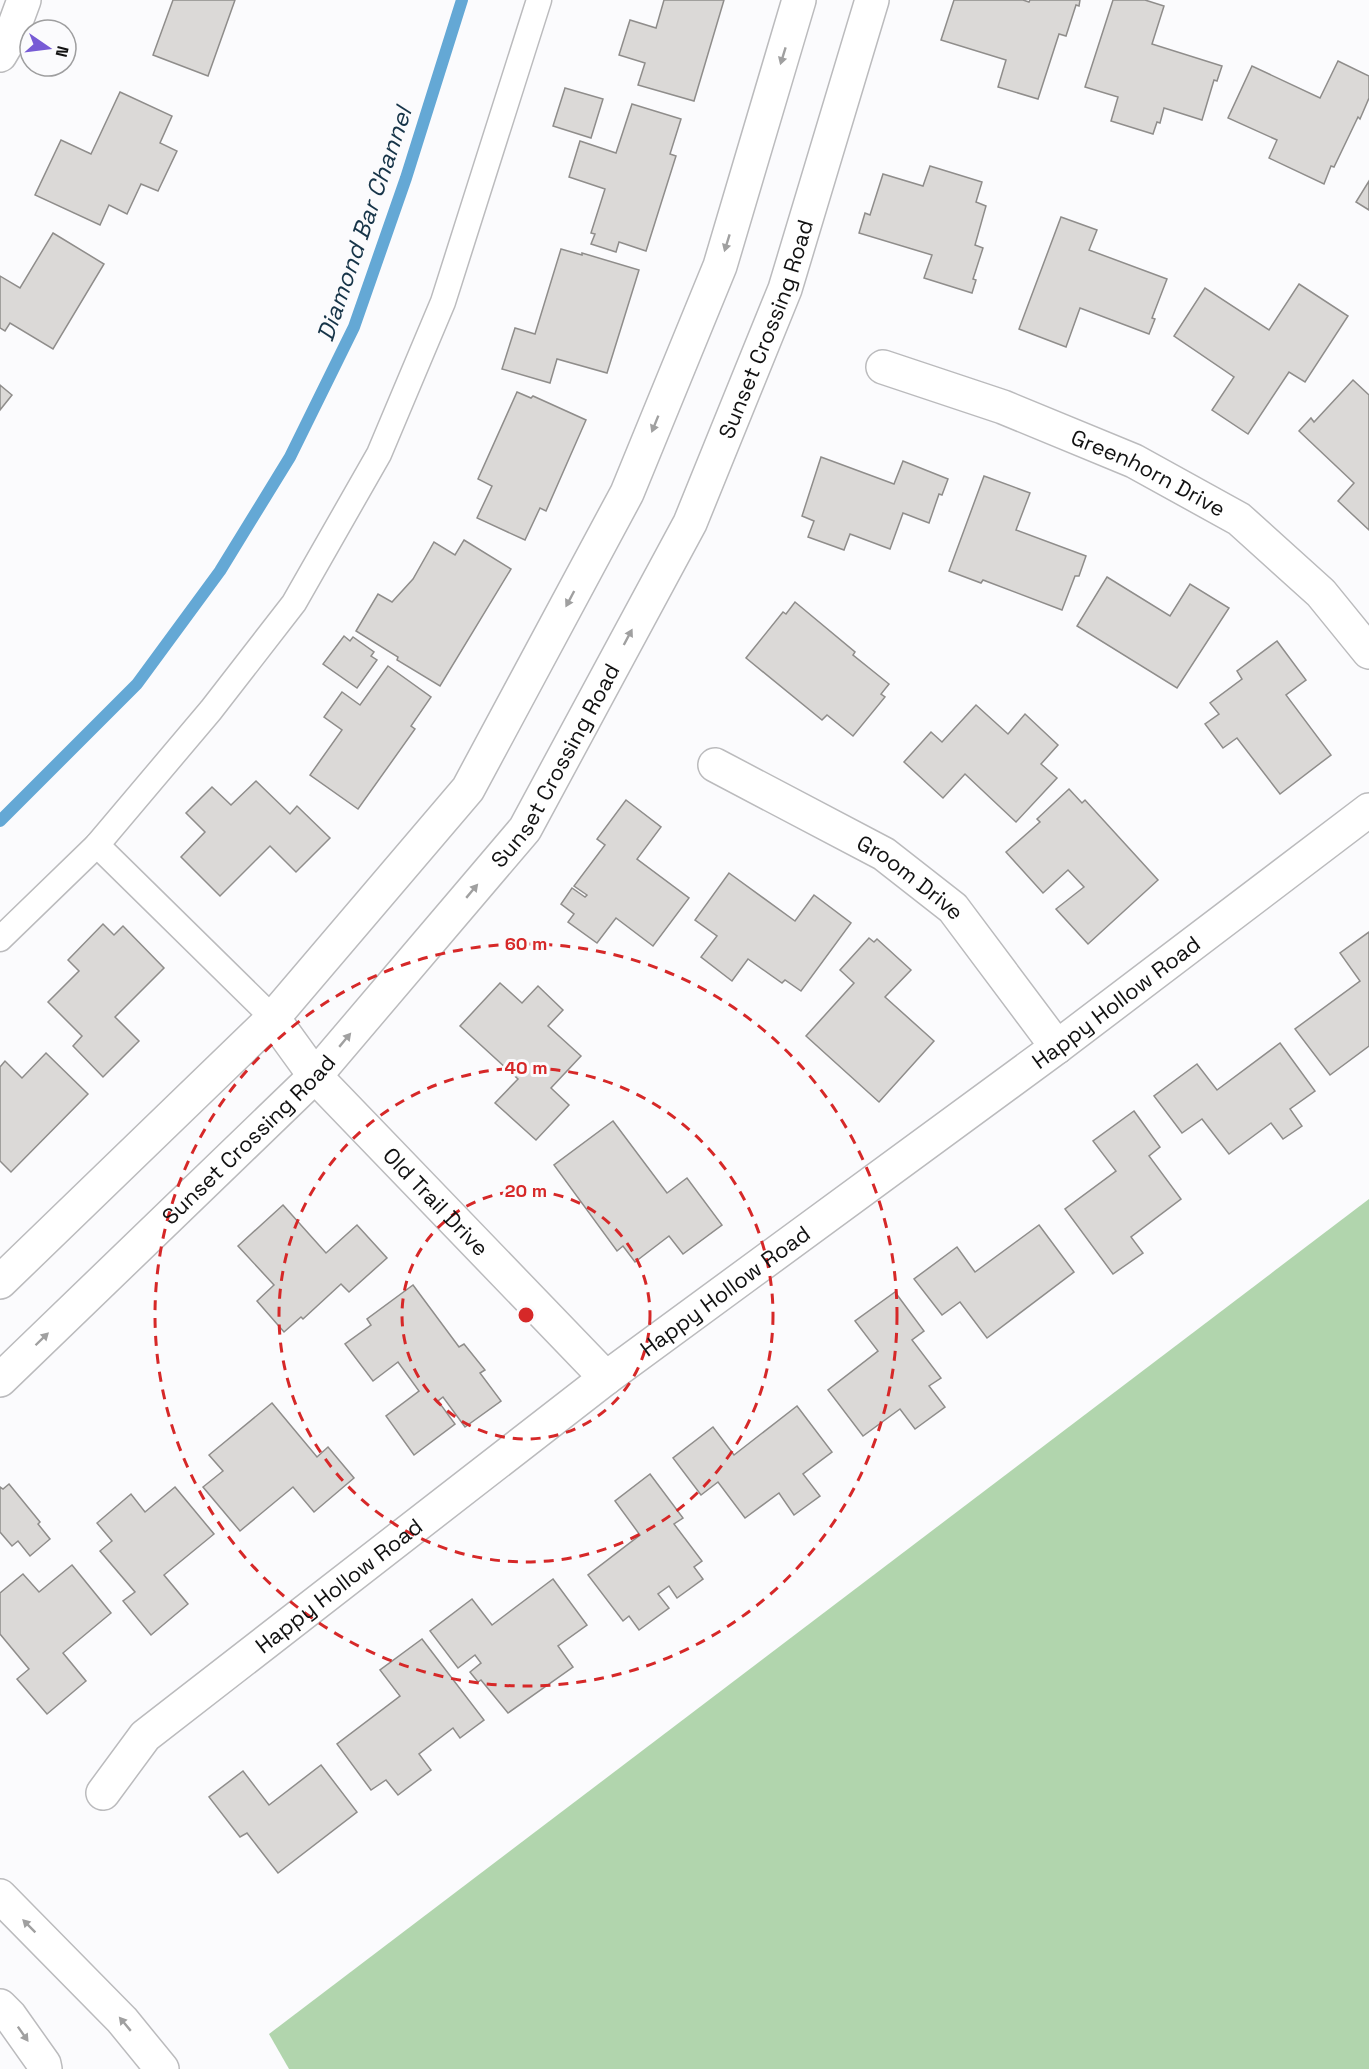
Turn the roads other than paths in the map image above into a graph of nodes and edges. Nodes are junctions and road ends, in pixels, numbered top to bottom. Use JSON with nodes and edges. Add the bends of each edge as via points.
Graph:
{"nodes":[{"id":1,"x":24,"y":0,"type":"edge"},
{"id":2,"x":539,"y":0,"type":"edge"},
{"id":3,"x":799,"y":0,"type":"edge"},
{"id":4,"x":872,"y":0,"type":"edge"},
{"id":5,"x":0,"y":55,"type":"edge"},
{"id":6,"x":883,"y":367,"type":"dead end"},
{"id":7,"x":1369,"y":652,"type":"edge"},
{"id":8,"x":715,"y":765,"type":"dead end"},
{"id":9,"x":1369,"y":810,"type":"edge"},
{"id":10,"x":98,"y":845,"type":"junction"},
{"id":11,"x":0,"y":939,"type":"edge"},
{"id":12,"x":273,"y":1018,"type":"junction"},
{"id":13,"x":1057,"y":1047,"type":"junction"},
{"id":14,"x":315,"y":1076,"type":"junction"},
{"id":15,"x":0,"y":1282,"type":"edge"},
{"id":16,"x":606,"y":1378,"type":"junction"},
{"id":17,"x":0,"y":1380,"type":"edge"},
{"id":18,"x":103,"y":1793,"type":"dead end"},
{"id":19,"x":0,"y":1896,"type":"edge"},
{"id":20,"x":0,"y":2006,"type":"edge"},
{"id":21,"x":45,"y":2069,"type":"edge"},
{"id":22,"x":162,"y":2069,"type":"edge"}],
"edges":[{"from":1,"to":5,"type":"main road"},
{"from":2,"to":10,"type":"lane","via":[[443,302],[379,454],[294,603]]},
{"from":3,"to":12,"type":"main road","one_way":true,"via":[[720,266],[627,493],[468,789]]},
{"from":14,"to":4,"type":"main road","name":"Sunset Crossing Road","one_way":true,"via":[[525,829],[690,523],[785,289]]},
{"from":6,"to":7,"type":"main road","name":"Greenhorn Drive","via":[[1003,407],[1134,461],[1239,519],[1321,593]]},
{"from":8,"to":13,"type":"main road","name":"Groom Drive","via":[[884,854],[953,908]]},
{"from":9,"to":13,"type":"main road","name":"Happy Hollow Road"},
{"from":10,"to":11,"type":"lane"},
{"from":10,"to":12,"type":"lane"},
{"from":12,"to":14,"type":"main road","name":"Old Trail Drive"},
{"from":12,"to":15,"type":"main road"},
{"from":13,"to":16,"type":"main road","name":"Happy Hollow Road"},
{"from":14,"to":16,"type":"main road","name":"Old Trail Drive"},
{"from":17,"to":14,"type":"main road","name":"Sunset Crossing Road","one_way":true},
{"from":16,"to":18,"type":"main road","name":"Happy Hollow Road","via":[[145,1736]]},
{"from":22,"to":19,"type":"main road","one_way":true,"via":[[122,2020]]},
{"from":20,"to":21,"type":"main road","one_way":true}]}
